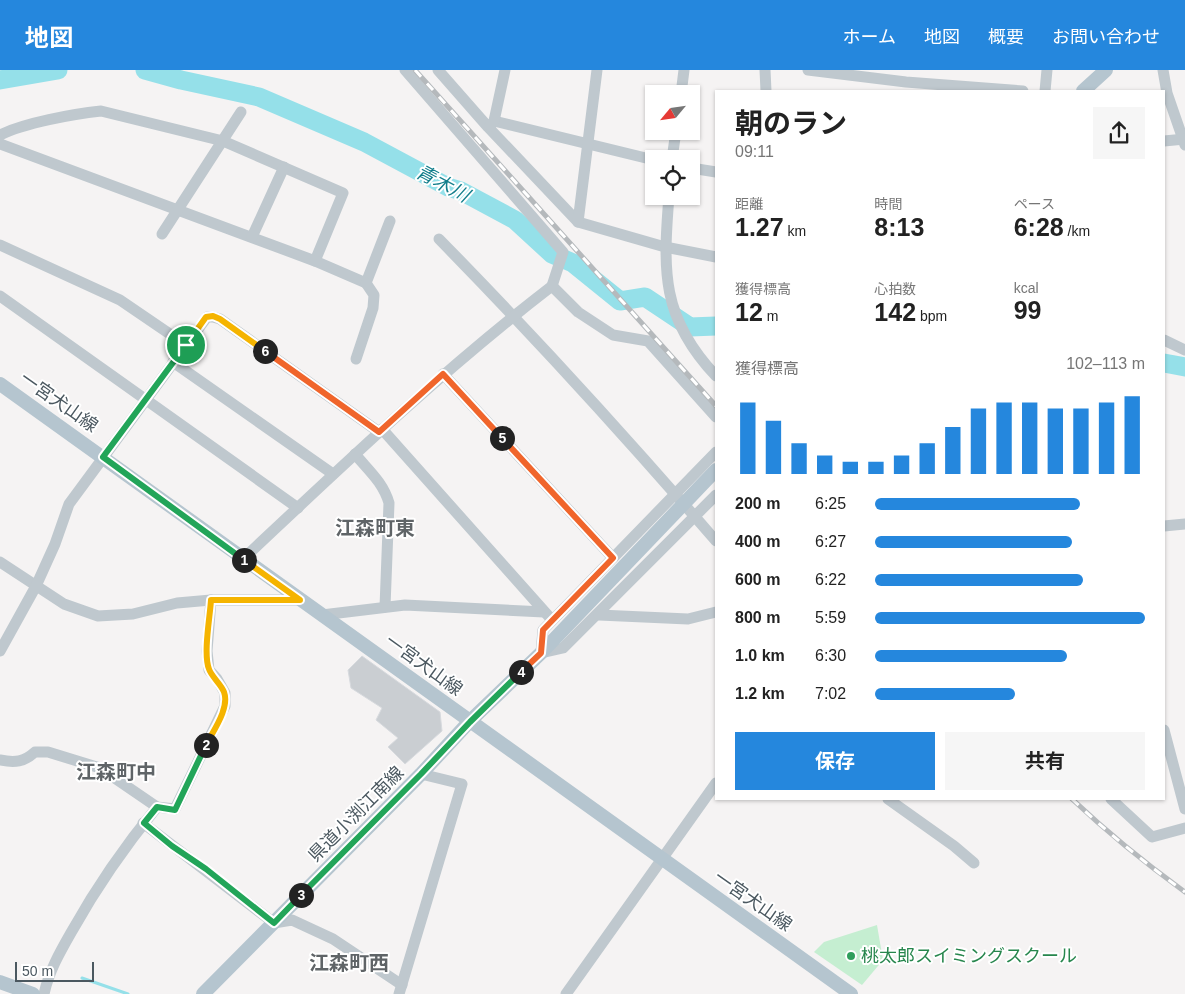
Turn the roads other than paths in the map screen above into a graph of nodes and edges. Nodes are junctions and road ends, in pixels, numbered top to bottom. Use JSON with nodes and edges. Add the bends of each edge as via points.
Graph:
{"nodes":[{"id":1,"x":405,"y":70,"type":"edge"},
{"id":2,"x":438,"y":70,"type":"edge"},
{"id":3,"x":505,"y":70,"type":"edge"},
{"id":4,"x":597,"y":70,"type":"edge"},
{"id":5,"x":684,"y":70,"type":"edge"},
{"id":6,"x":765,"y":70,"type":"edge"},
{"id":7,"x":808,"y":70,"type":"edge"},
{"id":8,"x":1047,"y":70,"type":"edge"},
{"id":9,"x":1106,"y":70,"type":"edge"},
{"id":10,"x":1163,"y":70,"type":"edge"},
{"id":11,"x":682,"y":85,"type":"edge"},
{"id":12,"x":766,"y":90,"type":"edge"},
{"id":13,"x":1010,"y":90,"type":"edge"},
{"id":14,"x":1045,"y":90,"type":"edge"},
{"id":15,"x":1085,"y":90,"type":"edge"},
{"id":16,"x":241,"y":112,"type":"dead end"},
{"id":17,"x":491,"y":124,"type":"junction"},
{"id":18,"x":0,"y":135,"type":"edge"},
{"id":19,"x":223,"y":141,"type":"junction"},
{"id":20,"x":1165,"y":141,"type":"edge"},
{"id":21,"x":1184,"y":141,"type":"edge"},
{"id":22,"x":0,"y":144,"type":"edge"},
{"id":23,"x":588,"y":144,"type":"junction"},
{"id":24,"x":645,"y":158,"type":"edge"},
{"id":25,"x":284,"y":167,"type":"junction"},
{"id":26,"x":700,"y":169,"type":"edge"},
{"id":27,"x":715,"y":172,"type":"edge"},
{"id":28,"x":668,"y":205,"type":"edge"},
{"id":29,"x":177,"y":209,"type":"junction"},
{"id":30,"x":390,"y":220,"type":"dead end"},
{"id":31,"x":578,"y":222,"type":"junction"},
{"id":32,"x":162,"y":234,"type":"dead end"},
{"id":33,"x":252,"y":237,"type":"junction"},
{"id":34,"x":439,"y":239,"type":"dead end"},
{"id":35,"x":0,"y":245,"type":"edge"},
{"id":36,"x":664,"y":247,"type":"junction"},
{"id":37,"x":715,"y":257,"type":"edge"},
{"id":38,"x":315,"y":261,"type":"junction"},
{"id":39,"x":366,"y":283,"type":"junction"},
{"id":40,"x":552,"y":286,"type":"junction"},
{"id":41,"x":0,"y":296,"type":"edge"},
{"id":42,"x":514,"y":315,"type":"junction"},
{"id":43,"x":1165,"y":340,"type":"edge"},
{"id":44,"x":186,"y":345,"type":"junction"},
{"id":45,"x":1185,"y":350,"type":"edge"},
{"id":46,"x":356,"y":359,"type":"dead end"},
{"id":47,"x":173,"y":362,"type":"junction"},
{"id":48,"x":443,"y":374,"type":"junction"},
{"id":49,"x":715,"y":375,"type":"edge"},
{"id":50,"x":0,"y":384,"type":"edge"},
{"id":51,"x":146,"y":399,"type":"junction"},
{"id":52,"x":715,"y":416,"type":"edge"},
{"id":53,"x":380,"y":430,"type":"junction"},
{"id":54,"x":715,"y":453,"type":"edge"},
{"id":55,"x":355,"y":454,"type":"junction"},
{"id":56,"x":103,"y":457,"type":"junction"},
{"id":57,"x":715,"y":471,"type":"edge"},
{"id":58,"x":333,"y":474,"type":"junction"},
{"id":59,"x":675,"y":494,"type":"junction"},
{"id":60,"x":715,"y":496,"type":"edge"},
{"id":61,"x":298,"y":508,"type":"junction"},
{"id":62,"x":695,"y":516,"type":"junction"},
{"id":63,"x":1185,"y":524,"type":"edge"},
{"id":64,"x":1165,"y":526,"type":"edge"},
{"id":65,"x":715,"y":540,"type":"edge"},
{"id":66,"x":613,"y":558,"type":"junction"},
{"id":67,"x":243,"y":559,"type":"junction"},
{"id":68,"x":0,"y":562,"type":"edge"},
{"id":69,"x":36,"y":586,"type":"junction"},
{"id":70,"x":211,"y":600,"type":"junction"},
{"id":71,"x":300,"y":600,"type":"junction"},
{"id":72,"x":386,"y":608,"type":"junction"},
{"id":73,"x":715,"y":612,"type":"edge"},
{"id":74,"x":322,"y":615,"type":"junction"},
{"id":75,"x":598,"y":615,"type":"junction"},
{"id":76,"x":548,"y":616,"type":"junction"},
{"id":77,"x":0,"y":651,"type":"edge"},
{"id":78,"x":541,"y":653,"type":"junction"},
{"id":79,"x":470,"y":722,"type":"junction"},
{"id":80,"x":1165,"y":734,"type":"edge"},
{"id":81,"x":0,"y":760,"type":"edge"},
{"id":82,"x":421,"y":774,"type":"junction"},
{"id":83,"x":715,"y":784,"type":"edge"},
{"id":84,"x":889,"y":800,"type":"edge"},
{"id":85,"x":1112,"y":800,"type":"edge"},
{"id":86,"x":157,"y":807,"type":"junction"},
{"id":87,"x":1185,"y":809,"type":"edge"},
{"id":88,"x":144,"y":823,"type":"junction"},
{"id":89,"x":1185,"y":828,"type":"edge"},
{"id":90,"x":661,"y":859,"type":"junction"},
{"id":91,"x":974,"y":863,"type":"dead end"},
{"id":92,"x":274,"y":923,"type":"junction"},
{"id":93,"x":0,"y":982,"type":"edge"},
{"id":94,"x":400,"y":990,"type":"edge"},
{"id":95,"x":33,"y":994,"type":"edge"},
{"id":96,"x":44,"y":994,"type":"edge"},
{"id":97,"x":203,"y":994,"type":"edge"},
{"id":98,"x":566,"y":994,"type":"edge"},
{"id":99,"x":852,"y":994,"type":"edge"}],
"edges":[{"from":1,"to":40,"type":"street","via":[[562,256]]},
{"from":2,"to":17,"type":"street"},
{"from":3,"to":17,"type":"street"},
{"from":4,"to":23,"type":"street"},
{"from":5,"to":11,"type":"street"},
{"from":6,"to":12,"type":"street"},
{"from":7,"to":13,"type":"street"},
{"from":8,"to":14,"type":"street"},
{"from":9,"to":15,"type":"main road"},
{"from":10,"to":21,"type":"street","via":[[1167,93]]},
{"from":16,"to":19,"type":"street"},
{"from":17,"to":23,"type":"street"},
{"from":17,"to":31,"type":"street"},
{"from":18,"to":19,"type":"street","via":[[64,117],[100,111]]},
{"from":19,"to":25,"type":"street"},
{"from":19,"to":29,"type":"street"},
{"from":20,"to":21,"type":"street"},
{"from":22,"to":29,"type":"street"},
{"from":23,"to":24,"type":"street"},
{"from":23,"to":31,"type":"street"},
{"from":25,"to":33,"type":"street"},
{"from":25,"to":38,"type":"street","via":[[343,193]]},
{"from":26,"to":27,"type":"street"},
{"from":28,"to":36,"type":"street"},
{"from":29,"to":32,"type":"street"},
{"from":29,"to":33,"type":"street"},
{"from":30,"to":39,"type":"street"},
{"from":31,"to":36,"type":"street"},
{"from":33,"to":38,"type":"street"},
{"from":34,"to":42,"type":"street"},
{"from":35,"to":44,"type":"street","via":[[120,300]]},
{"from":36,"to":37,"type":"street"},
{"from":36,"to":49,"type":"street","via":[[668,289],[674,311],[689,342]]},
{"from":38,"to":39,"type":"street"},
{"from":39,"to":46,"type":"street","via":[[374,295],[374,308]]},
{"from":40,"to":42,"type":"street"},
{"from":40,"to":52,"type":"street","via":[[578,312],[613,335],[648,341]]},
{"from":41,"to":51,"type":"street"},
{"from":42,"to":48,"type":"street"},
{"from":42,"to":59,"type":"street"},
{"from":43,"to":45,"type":"street"},
{"from":44,"to":47,"type":"street"},
{"from":44,"to":53,"type":"street","via":[[206,317],[220,319]]},
{"from":47,"to":51,"type":"street"},
{"from":47,"to":58,"type":"street"},
{"from":48,"to":53,"type":"street"},
{"from":48,"to":66,"type":"street"},
{"from":50,"to":56,"type":"main road","name":"一宮犬山線"},
{"from":51,"to":56,"type":"street"},
{"from":51,"to":61,"type":"street"},
{"from":53,"to":55,"type":"street"},
{"from":53,"to":76,"type":"street"},
{"from":54,"to":59,"type":"street"},
{"from":55,"to":58,"type":"street"},
{"from":55,"to":72,"type":"street","via":[[386,491],[389,503]]},
{"from":56,"to":67,"type":"main road","name":"一宮犬山線"},
{"from":56,"to":69,"type":"street","via":[[68,504]]},
{"from":57,"to":78,"type":"main road","name":"県道小渕江南線"},
{"from":58,"to":61,"type":"street"},
{"from":59,"to":62,"type":"street"},
{"from":59,"to":66,"type":"street"},
{"from":60,"to":62,"type":"street"},
{"from":61,"to":67,"type":"street"},
{"from":62,"to":65,"type":"street"},
{"from":62,"to":75,"type":"street"},
{"from":63,"to":64,"type":"street"},
{"from":66,"to":76,"type":"street"},
{"from":67,"to":71,"type":"main road","name":"一宮犬山線"},
{"from":68,"to":69,"type":"street"},
{"from":69,"to":70,"type":"street","via":[[64,604],[98,616],[133,614],[177,603]]},
{"from":69,"to":77,"type":"street"},
{"from":70,"to":71,"type":"street"},
{"from":70,"to":86,"type":"street","via":[[207,651],[209,670],[225,693],[225,706],[175,810]]},
{"from":71,"to":74,"type":"main road","name":"一宮犬山線"},
{"from":72,"to":74,"type":"street"},
{"from":72,"to":76,"type":"street","via":[[405,605]]},
{"from":73,"to":75,"type":"street","via":[[688,619]]},
{"from":74,"to":79,"type":"main road","name":"一宮犬山線"},
{"from":75,"to":78,"type":"street","via":[[563,648]]},
{"from":76,"to":78,"type":"street"},
{"from":78,"to":79,"type":"main road","name":"県道小渕江南線"},
{"from":79,"to":82,"type":"main road","name":"県道小渕江南線"},
{"from":79,"to":90,"type":"main road","name":"一宮犬山線"},
{"from":80,"to":87,"type":"street"},
{"from":81,"to":86,"type":"street","via":[[14,762],[35,752],[48,752],[100,768]]},
{"from":82,"to":92,"type":"main road","name":"県道小渕江南線"},
{"from":82,"to":94,"type":"street","via":[[462,784]]},
{"from":83,"to":90,"type":"street"},
{"from":84,"to":91,"type":"street"},
{"from":85,"to":89,"type":"street","via":[[1152,837]]},
{"from":86,"to":88,"type":"street"},
{"from":88,"to":92,"type":"street"},
{"from":88,"to":96,"type":"street","via":[[89,900],[47,977]]},
{"from":90,"to":98,"type":"street"},
{"from":90,"to":99,"type":"main road","name":"一宮犬山線"},
{"from":92,"to":94,"type":"street","via":[[292,920],[333,939]]},
{"from":92,"to":97,"type":"main road","name":"県道小渕江南線"},
{"from":93,"to":95,"type":"main road"}]}
